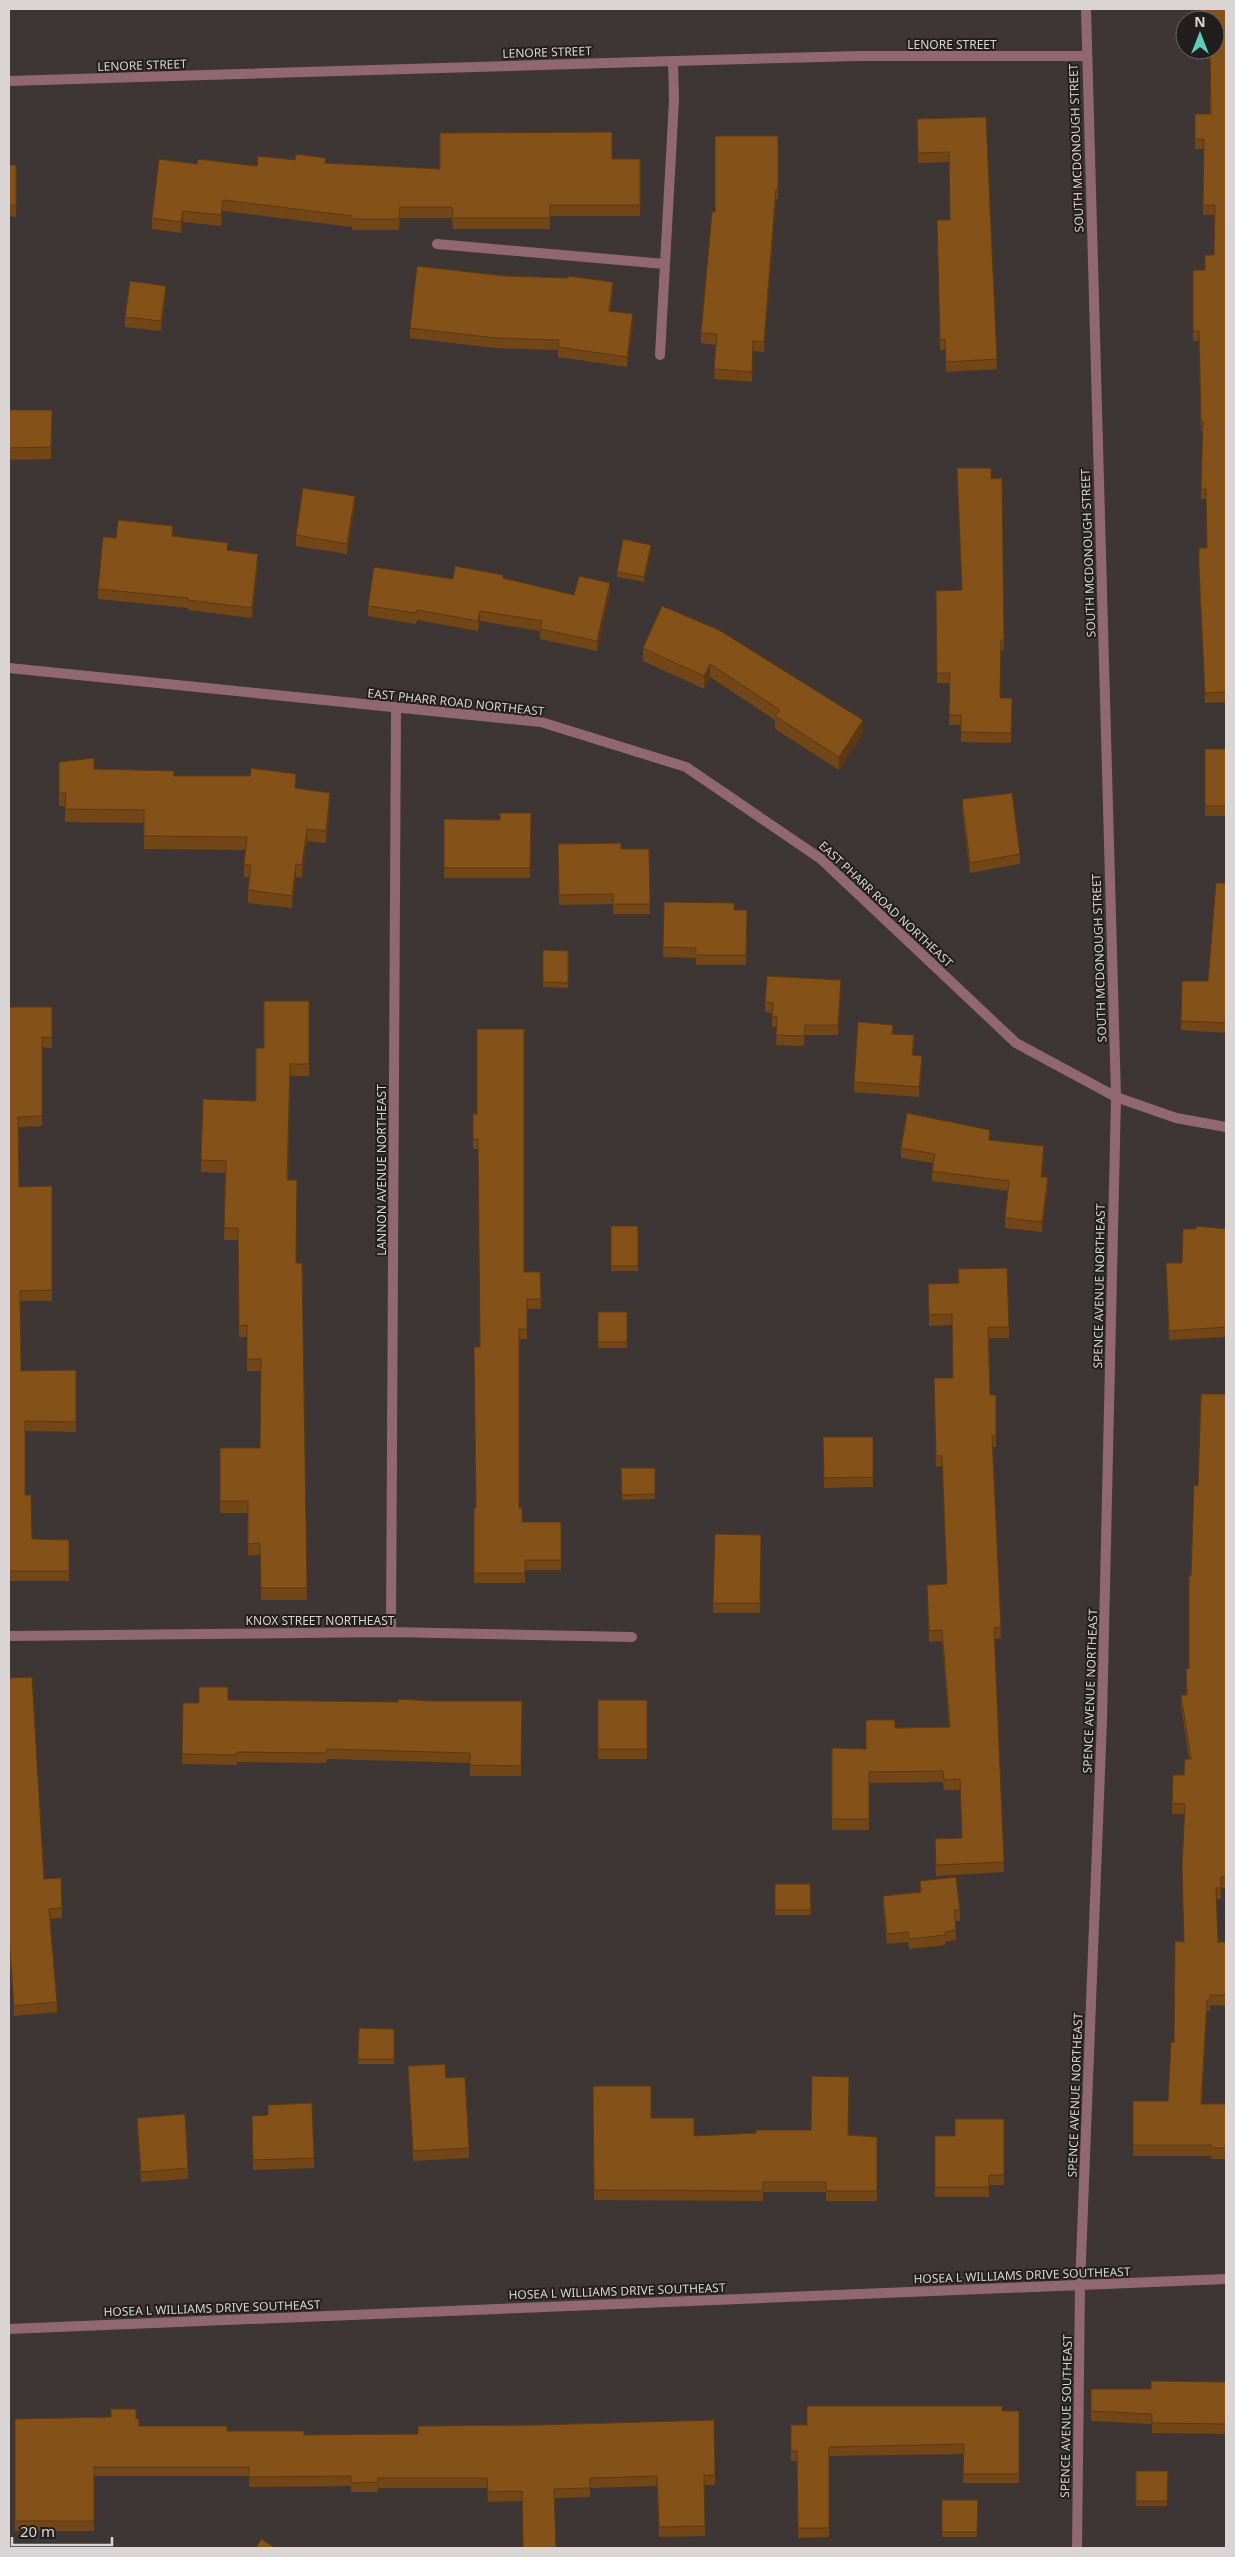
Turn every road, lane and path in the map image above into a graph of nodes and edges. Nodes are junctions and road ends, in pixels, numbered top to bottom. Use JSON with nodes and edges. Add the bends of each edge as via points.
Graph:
{"nodes":[{"id":1,"x":1086,"y":9,"type":"edge"},
{"id":2,"x":1086,"y":56,"type":"junction"},
{"id":3,"x":673,"y":61,"type":"junction"},
{"id":4,"x":9,"y":81,"type":"edge"},
{"id":5,"x":437,"y":244,"type":"dead end"},
{"id":6,"x":665,"y":264,"type":"junction"},
{"id":7,"x":660,"y":355,"type":"dead end"},
{"id":8,"x":9,"y":668,"type":"edge"},
{"id":9,"x":396,"y":708,"type":"junction"},
{"id":10,"x":1116,"y":1097,"type":"junction"},
{"id":11,"x":1226,"y":1127,"type":"edge"},
{"id":12,"x":391,"y":1632,"type":"junction"},
{"id":13,"x":9,"y":1636,"type":"edge"},
{"id":14,"x":632,"y":1637,"type":"dead end"},
{"id":15,"x":1226,"y":2279,"type":"edge"},
{"id":16,"x":1080,"y":2285,"type":"junction"},
{"id":17,"x":9,"y":2329,"type":"edge"},
{"id":18,"x":1077,"y":2548,"type":"edge"}],
"edges":[{"from":1,"to":2,"type":"street","name":"SOUTH MCDONOUGH STREET"},
{"from":2,"to":3,"type":"street","name":"LENORE STREET","via":[[860,56]]},
{"from":2,"to":10,"type":"street","name":"SOUTH MCDONOUGH STREET"},
{"from":3,"to":4,"type":"street","name":"LENORE STREET"},
{"from":3,"to":6,"type":"street","via":[[674,100]]},
{"from":5,"to":6,"type":"street"},
{"from":6,"to":7,"type":"street"},
{"from":8,"to":9,"type":"street","name":"EAST PHARR ROAD NORTHEAST"},
{"from":9,"to":10,"type":"street","name":"EAST PHARR ROAD NORTHEAST","via":[[541,722],[686,768],[821,859],[1016,1043]]},
{"from":9,"to":12,"type":"street","name":"LANNON AVENUE NORTHEAST"},
{"from":10,"to":11,"type":"street","name":"EAST PHARR ROAD NORTHEAST","via":[[1176,1118]]},
{"from":10,"to":16,"type":"street","name":"SPENCE AVENUE NORTHEAST","via":[[1102,1720]]},
{"from":12,"to":13,"type":"street","name":"KNOX STREET NORTHEAST"},
{"from":12,"to":14,"type":"street","name":"KNOX STREET NORTHEAST"},
{"from":15,"to":16,"type":"street","name":"HOSEA L WILLIAMS DRIVE SOUTHEAST"},
{"from":16,"to":17,"type":"street","name":"HOSEA L WILLIAMS DRIVE SOUTHEAST"},
{"from":16,"to":18,"type":"street","name":"SPENCE AVENUE SOUTHEAST"}]}
